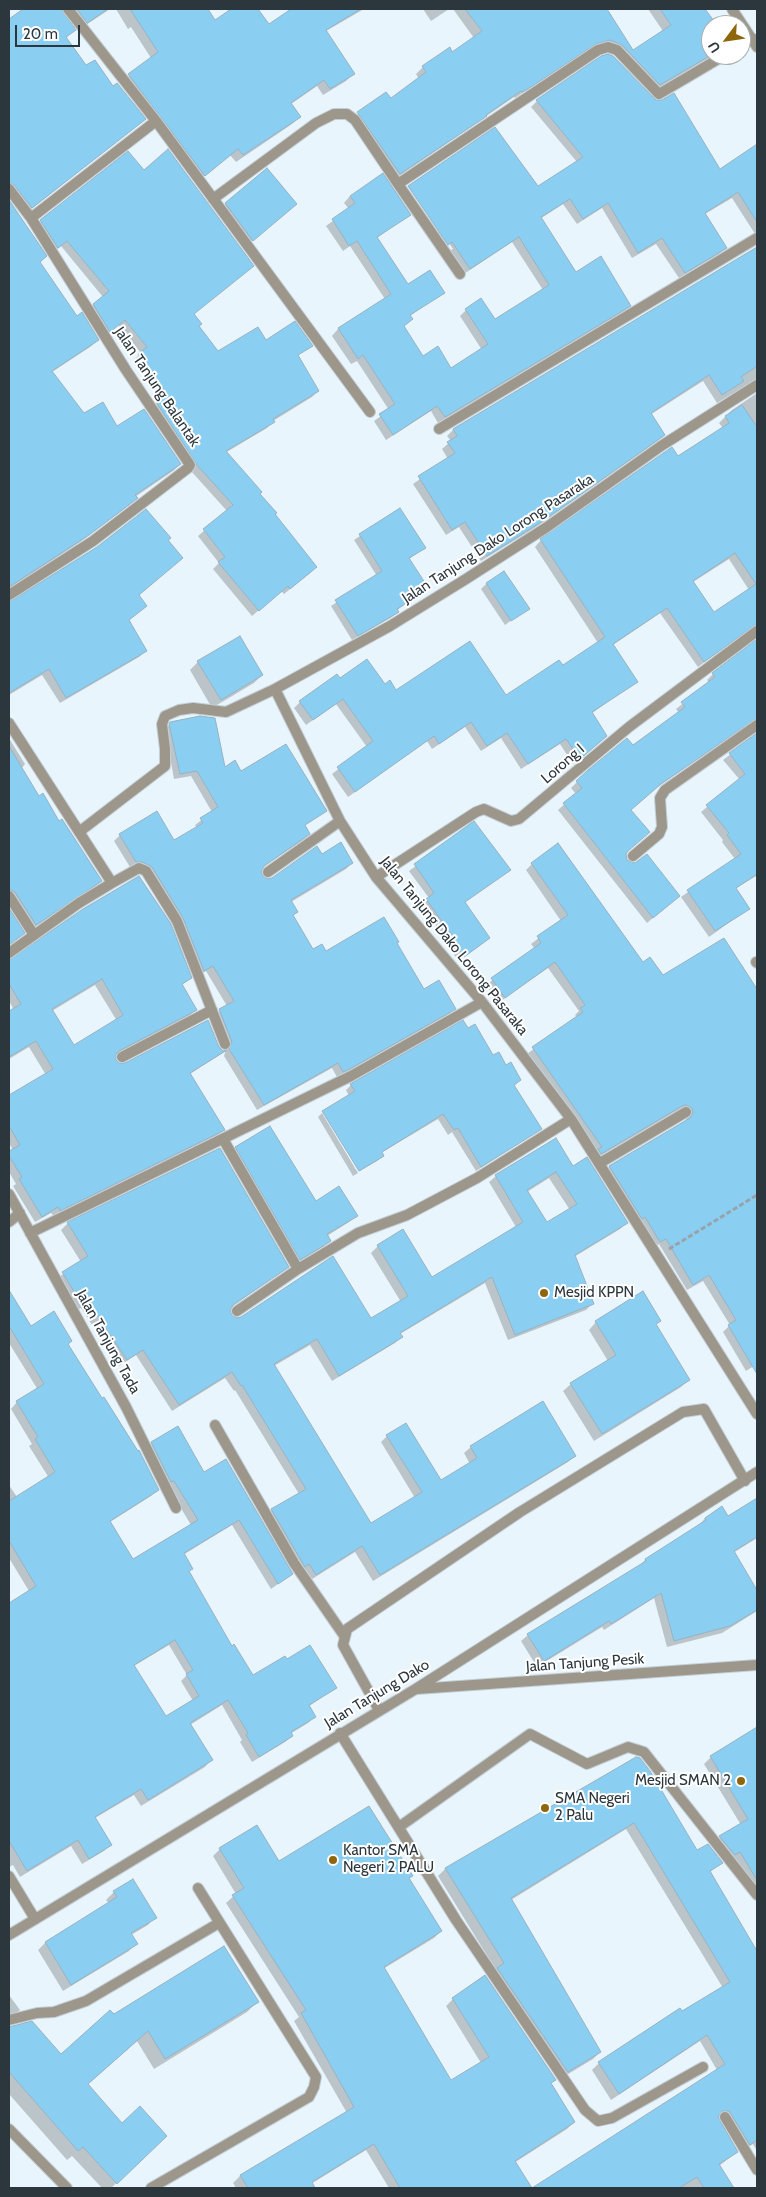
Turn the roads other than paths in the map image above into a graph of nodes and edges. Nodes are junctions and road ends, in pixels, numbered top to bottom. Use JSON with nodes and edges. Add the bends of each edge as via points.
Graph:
{"nodes":[{"id":1,"x":68,"y":9,"type":"edge"},
{"id":2,"x":732,"y":9,"type":"edge"},
{"id":3,"x":754,"y":42,"type":"edge"},
{"id":4,"x":708,"y":65,"type":"edge"},
{"id":5,"x":156,"y":121,"type":"junction"},
{"id":6,"x":398,"y":184,"type":"junction"},
{"id":7,"x":9,"y":189,"type":"edge"},
{"id":8,"x":213,"y":199,"type":"junction"},
{"id":9,"x":31,"y":218,"type":"junction"},
{"id":10,"x":757,"y":238,"type":"edge"},
{"id":11,"x":460,"y":274,"type":"dead end"},
{"id":12,"x":757,"y":385,"type":"edge"},
{"id":13,"x":370,"y":412,"type":"dead end"},
{"id":14,"x":439,"y":429,"type":"dead end"},
{"id":15,"x":9,"y":594,"type":"edge"},
{"id":16,"x":757,"y":630,"type":"edge"},
{"id":17,"x":275,"y":689,"type":"junction"},
{"id":18,"x":9,"y":724,"type":"edge"},
{"id":19,"x":757,"y":725,"type":"edge"},
{"id":20,"x":340,"y":821,"type":"junction"},
{"id":21,"x":79,"y":832,"type":"junction"},
{"id":22,"x":633,"y":856,"type":"dead end"},
{"id":23,"x":268,"y":872,"type":"dead end"},
{"id":24,"x":376,"y":877,"type":"junction"},
{"id":25,"x":112,"y":883,"type":"junction"},
{"id":26,"x":9,"y":896,"type":"edge"},
{"id":27,"x":34,"y":935,"type":"junction"},
{"id":28,"x":9,"y":953,"type":"edge"},
{"id":29,"x":482,"y":1002,"type":"junction"},
{"id":30,"x":212,"y":1010,"type":"junction"},
{"id":31,"x":225,"y":1044,"type":"dead end"},
{"id":32,"x":122,"y":1058,"type":"dead end"},
{"id":33,"x":686,"y":1112,"type":"dead end"},
{"id":34,"x":571,"y":1119,"type":"junction"},
{"id":35,"x":223,"y":1138,"type":"junction"},
{"id":36,"x":600,"y":1163,"type":"junction"},
{"id":37,"x":9,"y":1194,"type":"edge"},
{"id":38,"x":20,"y":1213,"type":"junction"},
{"id":39,"x":9,"y":1222,"type":"edge"},
{"id":40,"x":30,"y":1234,"type":"junction"},
{"id":41,"x":298,"y":1269,"type":"junction"},
{"id":42,"x":238,"y":1311,"type":"dead end"},
{"id":43,"x":757,"y":1414,"type":"edge"},
{"id":44,"x":215,"y":1425,"type":"dead end"},
{"id":45,"x":757,"y":1472,"type":"edge"},
{"id":46,"x":746,"y":1481,"type":"junction"},
{"id":47,"x":176,"y":1508,"type":"dead end"},
{"id":48,"x":345,"y":1637,"type":"junction"},
{"id":49,"x":757,"y":1665,"type":"edge"},
{"id":50,"x":414,"y":1690,"type":"junction"},
{"id":51,"x":379,"y":1710,"type":"junction"},
{"id":52,"x":340,"y":1733,"type":"junction"},
{"id":53,"x":399,"y":1827,"type":"junction"},
{"id":54,"x":9,"y":1876,"type":"edge"},
{"id":55,"x":198,"y":1888,"type":"dead end"},
{"id":56,"x":757,"y":1895,"type":"edge"},
{"id":57,"x":34,"y":1919,"type":"junction"},
{"id":58,"x":219,"y":1923,"type":"junction"},
{"id":59,"x":9,"y":1935,"type":"edge"},
{"id":60,"x":9,"y":2020,"type":"edge"},
{"id":61,"x":703,"y":2067,"type":"dead end"},
{"id":62,"x":725,"y":2116,"type":"dead end"},
{"id":63,"x":9,"y":2129,"type":"edge"},
{"id":64,"x":757,"y":2170,"type":"edge"},
{"id":65,"x":67,"y":2188,"type":"edge"},
{"id":66,"x":151,"y":2188,"type":"edge"}],
"edges":[{"from":1,"to":5,"type":"street"},
{"from":2,"to":3,"type":"street"},
{"from":4,"to":6,"type":"street","via":[[659,94],[617,50],[608,47],[598,50]]},
{"from":5,"to":8,"type":"street"},
{"from":5,"to":9,"type":"street"},
{"from":6,"to":8,"type":"street","via":[[355,120],[340,113],[316,123]]},
{"from":6,"to":11,"type":"street"},
{"from":7,"to":9,"type":"street","name":"Jalan Tanjung Balantak"},
{"from":8,"to":13,"type":"street"},
{"from":9,"to":15,"type":"street","name":"Jalan Tanjung Balantak","via":[[190,465],[93,542]]},
{"from":10,"to":14,"type":"street"},
{"from":12,"to":17,"type":"street","name":"Jalan Tanjung Dako Lorong Pasaraka","via":[[661,446],[547,528],[390,626]]},
{"from":16,"to":24,"type":"street","name":"Lorong I","via":[[629,727],[520,819],[511,821],[484,809],[476,812]]},
{"from":17,"to":20,"type":"street","name":"Jalan Tanjung Dako Lorong Pasaraka"},
{"from":17,"to":21,"type":"street","via":[[226,712],[193,708],[165,716],[162,724],[165,766]]},
{"from":18,"to":21,"type":"street"},
{"from":19,"to":22,"type":"street","via":[[664,790],[660,798],[662,827],[659,834]]},
{"from":20,"to":23,"type":"street"},
{"from":20,"to":24,"type":"street","name":"Jalan Tanjung Dako Lorong Pasaraka"},
{"from":21,"to":25,"type":"street"},
{"from":24,"to":29,"type":"street","name":"Jalan Tanjung Dako Lorong Pasaraka"},
{"from":25,"to":27,"type":"street"},
{"from":25,"to":30,"type":"street","via":[[140,868],[146,871],[177,921]]},
{"from":26,"to":27,"type":"street"},
{"from":27,"to":28,"type":"street"},
{"from":29,"to":34,"type":"street","name":"Jalan Tanjung Dako Lorong Pasaraka"},
{"from":29,"to":35,"type":"street","via":[[351,1076]]},
{"from":30,"to":31,"type":"street"},
{"from":30,"to":32,"type":"street"},
{"from":33,"to":36,"type":"street"},
{"from":34,"to":36,"type":"street","name":"Jalan Tanjung Dako Lorong Pasaraka"},
{"from":34,"to":41,"type":"street","via":[[478,1178],[407,1215],[358,1233]]},
{"from":35,"to":40,"type":"street"},
{"from":35,"to":41,"type":"street"},
{"from":36,"to":43,"type":"street","name":"Jalan Tanjung Dako Lorong Pasaraka"},
{"from":37,"to":38,"type":"street","name":"Jalan Tanjung Tada"},
{"from":38,"to":39,"type":"street"},
{"from":38,"to":40,"type":"street","name":"Jalan Tanjung Tada"},
{"from":40,"to":47,"type":"street","name":"Jalan Tanjung Tada","via":[[126,1407]]},
{"from":41,"to":42,"type":"street"},
{"from":44,"to":48,"type":"street","via":[[294,1563]]},
{"from":45,"to":46,"type":"street","name":"Jalan Tanjung Dako"},
{"from":46,"to":48,"type":"street","via":[[704,1409],[683,1412],[520,1512],[347,1629]]},
{"from":46,"to":50,"type":"street","name":"Jalan Tanjung Dako"},
{"from":48,"to":51,"type":"street","via":[[342,1645]]},
{"from":49,"to":50,"type":"street","name":"Jalan Tanjung Pesik"},
{"from":50,"to":51,"type":"street","name":"Jalan Tanjung Dako"},
{"from":51,"to":52,"type":"street","name":"Jalan Tanjung Dako"},
{"from":52,"to":53,"type":"street"},
{"from":52,"to":57,"type":"street","name":"Jalan Tanjung Dako"},
{"from":53,"to":56,"type":"street","via":[[530,1734],[587,1764],[628,1747],[644,1752]]},
{"from":53,"to":61,"type":"street","via":[[456,1920],[574,2096],[598,2121],[612,2118]]},
{"from":54,"to":57,"type":"street"},
{"from":55,"to":58,"type":"street"},
{"from":57,"to":59,"type":"street","name":"Jalan Tanjung Dako"},
{"from":58,"to":60,"type":"street","via":[[86,2001],[54,2012]]},
{"from":58,"to":66,"type":"street","via":[[316,2077],[314,2087],[309,2097]]},
{"from":62,"to":64,"type":"street"},
{"from":63,"to":65,"type":"street"}]}
